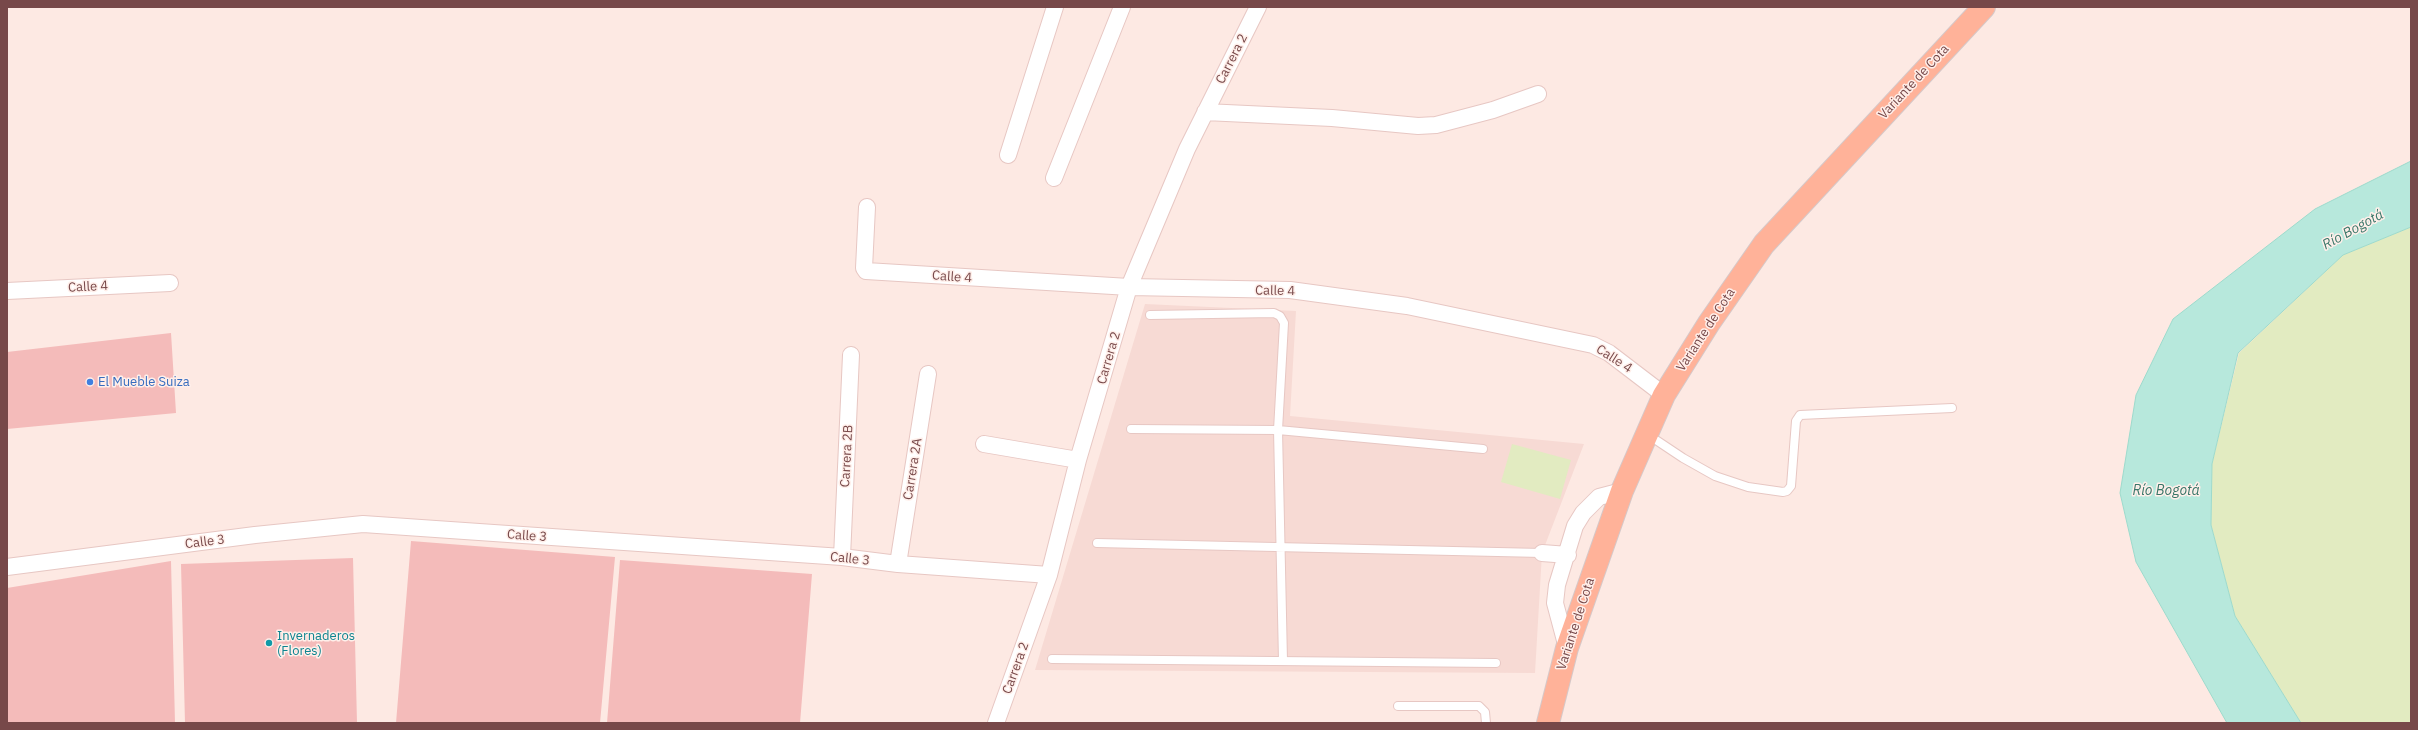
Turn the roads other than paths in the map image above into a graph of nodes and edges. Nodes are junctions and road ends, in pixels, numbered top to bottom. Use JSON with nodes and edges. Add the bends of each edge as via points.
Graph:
{"nodes":[{"id":1,"x":1055,"y":7,"type":"edge"},
{"id":2,"x":1122,"y":7,"type":"edge"},
{"id":3,"x":1258,"y":7,"type":"edge"},
{"id":4,"x":1984,"y":7,"type":"edge"},
{"id":5,"x":1538,"y":94,"type":"dead end"},
{"id":6,"x":1205,"y":112,"type":"junction"},
{"id":7,"x":1008,"y":155,"type":"dead end"},
{"id":8,"x":1054,"y":178,"type":"dead end"},
{"id":9,"x":867,"y":207,"type":"dead end"},
{"id":10,"x":170,"y":283,"type":"dead end"},
{"id":11,"x":1129,"y":288,"type":"junction"},
{"id":12,"x":7,"y":291,"type":"edge"},
{"id":13,"x":1150,"y":315,"type":"dead end"},
{"id":14,"x":851,"y":355,"type":"dead end"},
{"id":15,"x":928,"y":374,"type":"dead end"},
{"id":16,"x":1664,"y":395,"type":"junction"},
{"id":17,"x":1952,"y":408,"type":"dead end"},
{"id":18,"x":1130,"y":429,"type":"dead end"},
{"id":19,"x":1278,"y":430,"type":"junction"},
{"id":20,"x":1647,"y":433,"type":"junction"},
{"id":21,"x":984,"y":444,"type":"dead end"},
{"id":22,"x":1483,"y":449,"type":"dead end"},
{"id":23,"x":1078,"y":460,"type":"junction"},
{"id":24,"x":1622,"y":491,"type":"junction"},
{"id":25,"x":1097,"y":543,"type":"dead end"},
{"id":26,"x":1280,"y":548,"type":"junction"},
{"id":27,"x":1542,"y":553,"type":"joint"},
{"id":28,"x":1568,"y":555,"type":"junction"},
{"id":29,"x":842,"y":557,"type":"junction"},
{"id":30,"x":898,"y":564,"type":"junction"},
{"id":31,"x":7,"y":567,"type":"edge"},
{"id":32,"x":1049,"y":575,"type":"junction"},
{"id":33,"x":1567,"y":648,"type":"junction"},
{"id":34,"x":1052,"y":659,"type":"dead end"},
{"id":35,"x":1283,"y":661,"type":"junction"},
{"id":36,"x":1496,"y":663,"type":"dead end"},
{"id":37,"x":1398,"y":706,"type":"dead end"},
{"id":38,"x":996,"y":723,"type":"edge"},
{"id":39,"x":1486,"y":723,"type":"edge"},
{"id":40,"x":1548,"y":723,"type":"edge"}],
"edges":[{"from":1,"to":7,"type":"street"},
{"from":2,"to":8,"type":"street"},
{"from":3,"to":6,"type":"street","name":"Carrera 2"},
{"from":4,"to":16,"type":"main road","name":"Variante de Cota","via":[[1764,244],[1709,323]]},
{"from":5,"to":6,"type":"street","via":[[1493,110],[1436,125],[1418,126],[1332,118]]},
{"from":6,"to":11,"type":"street","name":"Carrera 2"},
{"from":9,"to":11,"type":"street","name":"Calle 4","via":[[864,268],[866,271]]},
{"from":10,"to":12,"type":"street","name":"Calle 4"},
{"from":11,"to":16,"type":"street","name":"Calle 4","via":[[1290,290],[1407,306],[1593,345],[1608,353]]},
{"from":11,"to":23,"type":"street","name":"Carrera 2"},
{"from":13,"to":19,"type":"lane","via":[[1274,313],[1280,316],[1284,323]]},
{"from":14,"to":29,"type":"street","name":"Carrera 2B"},
{"from":15,"to":30,"type":"street","name":"Carrera 2A"},
{"from":16,"to":20,"type":"main road","name":"Variante de Cota"},
{"from":17,"to":20,"type":"lane","via":[[1800,415],[1796,421],[1791,486],[1788,491],[1783,492],[1748,487],[1715,476]]},
{"from":18,"to":19,"type":"lane"},
{"from":19,"to":22,"type":"lane"},
{"from":19,"to":26,"type":"lane"},
{"from":20,"to":24,"type":"main road","name":"Variante de Cota"},
{"from":21,"to":23,"type":"street"},
{"from":23,"to":32,"type":"street","name":"Carrera 2"},
{"from":24,"to":28,"type":"street","via":[[1599,498],[1583,513],[1575,526]]},
{"from":24,"to":33,"type":"main road","name":"Variante de Cota"},
{"from":25,"to":26,"type":"lane"},
{"from":26,"to":27,"type":"lane"},
{"from":26,"to":35,"type":"lane"},
{"from":27,"to":28,"type":"street"},
{"from":28,"to":33,"type":"street","via":[[1557,585],[1556,603]]},
{"from":29,"to":30,"type":"street","name":"Calle 3"},
{"from":29,"to":31,"type":"street","name":"Calle 3","via":[[364,524],[255,535]]},
{"from":30,"to":32,"type":"street","name":"Calle 3"},
{"from":32,"to":38,"type":"street","name":"Carrera 2"},
{"from":33,"to":40,"type":"main road","name":"Variante de Cota"},
{"from":34,"to":35,"type":"lane"},
{"from":35,"to":36,"type":"lane"},
{"from":37,"to":39,"type":"lane","via":[[1479,706],[1485,712]]}]}
